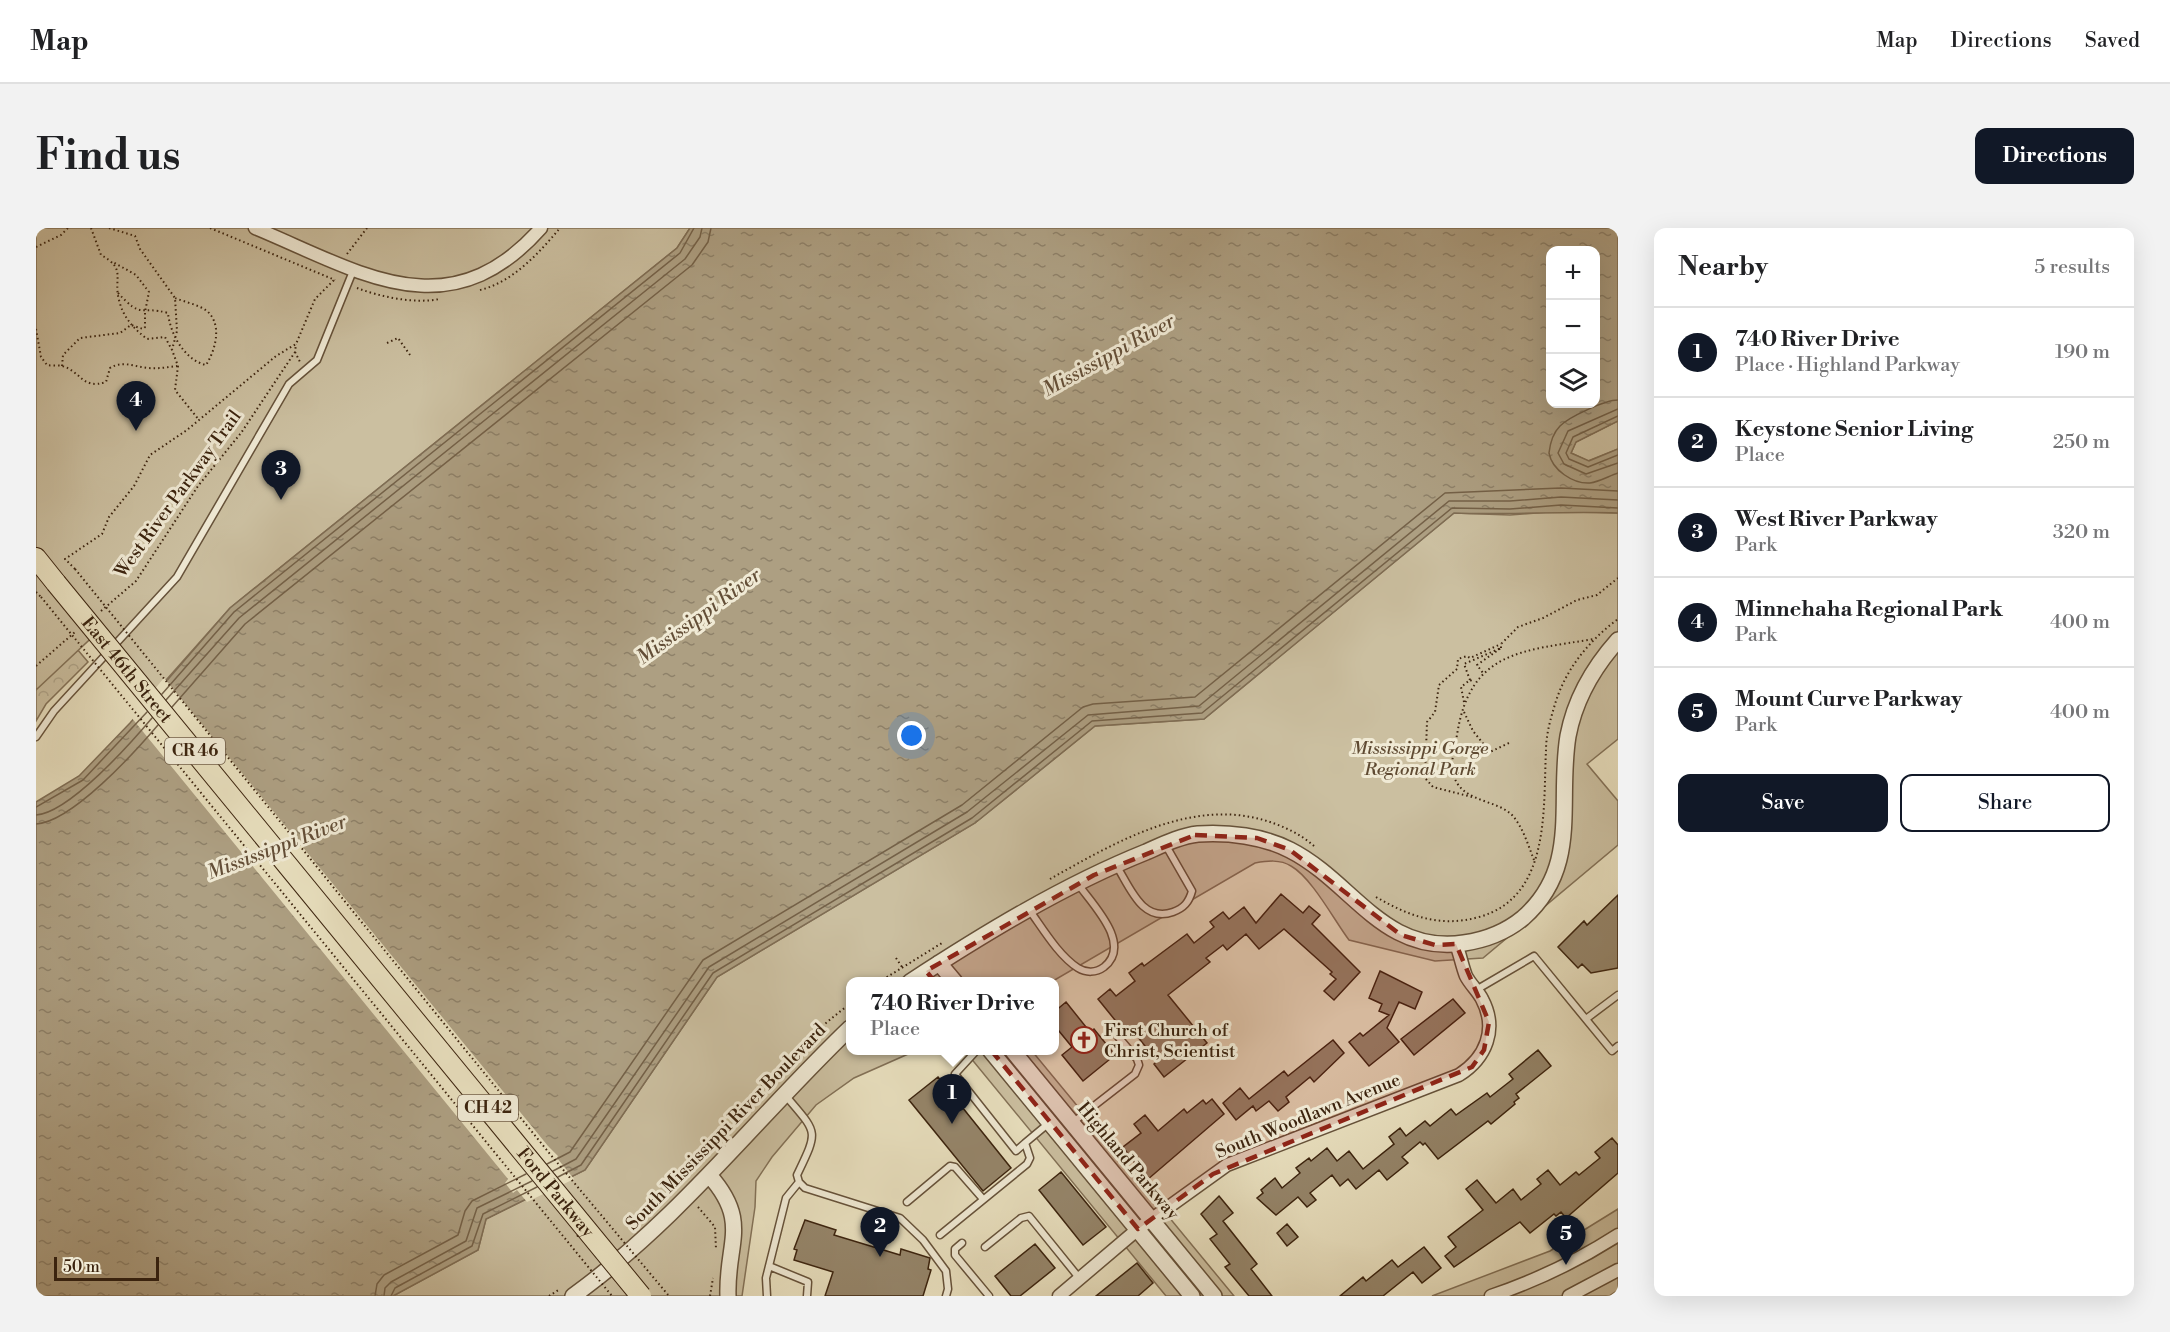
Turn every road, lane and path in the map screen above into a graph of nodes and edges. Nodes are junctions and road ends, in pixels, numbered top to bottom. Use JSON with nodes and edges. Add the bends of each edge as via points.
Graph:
{"nodes":[{"id":1,"x":68,"y":228,"type":"edge"},
{"id":2,"x":91,"y":228,"type":"edge"},
{"id":3,"x":109,"y":228,"type":"edge"},
{"id":4,"x":210,"y":228,"type":"edge"},
{"id":5,"x":255,"y":228,"type":"edge"},
{"id":6,"x":367,"y":228,"type":"edge"},
{"id":7,"x":542,"y":228,"type":"edge"},
{"id":8,"x":36,"y":247,"type":"edge"},
{"id":9,"x":346,"y":256,"type":"dead end"},
{"id":10,"x":113,"y":262,"type":"junction"},
{"id":11,"x":353,"y":271,"type":"junction"},
{"id":12,"x":118,"y":293,"type":"junction"},
{"id":13,"x":175,"y":298,"type":"junction"},
{"id":14,"x":145,"y":312,"type":"junction"},
{"id":15,"x":131,"y":325,"type":"junction"},
{"id":16,"x":36,"y":329,"type":"edge"},
{"id":17,"x":176,"y":339,"type":"junction"},
{"id":18,"x":387,"y":343,"type":"dead end"},
{"id":19,"x":296,"y":344,"type":"junction"},
{"id":20,"x":172,"y":350,"type":"junction"},
{"id":21,"x":294,"y":352,"type":"junction"},
{"id":22,"x":410,"y":355,"type":"dead end"},
{"id":23,"x":300,"y":362,"type":"dead end"},
{"id":24,"x":62,"y":366,"type":"junction"},
{"id":25,"x":178,"y":366,"type":"junction"},
{"id":26,"x":199,"y":420,"type":"junction"},
{"id":27,"x":36,"y":558,"type":"edge"},
{"id":28,"x":1618,"y":578,"type":"edge"},
{"id":29,"x":36,"y":592,"type":"edge"},
{"id":30,"x":93,"y":617,"type":"dead end"},
{"id":31,"x":1618,"y":619,"type":"edge"},
{"id":32,"x":76,"y":631,"type":"dead end"},
{"id":33,"x":1594,"y":639,"type":"junction"},
{"id":34,"x":1618,"y":640,"type":"edge"},
{"id":35,"x":1501,"y":644,"type":"junction"},
{"id":36,"x":1501,"y":648,"type":"junction"},
{"id":37,"x":36,"y":666,"type":"edge"},
{"id":38,"x":1483,"y":673,"type":"junction"},
{"id":39,"x":1470,"y":680,"type":"junction"},
{"id":40,"x":1474,"y":682,"type":"junction"},
{"id":41,"x":1465,"y":704,"type":"junction"},
{"id":42,"x":1463,"y":711,"type":"junction"},
{"id":43,"x":36,"y":736,"type":"edge"},
{"id":44,"x":1512,"y":742,"type":"dead end"},
{"id":45,"x":1474,"y":798,"type":"junction"},
{"id":46,"x":1307,"y":840,"type":"dead end"},
{"id":47,"x":1165,"y":844,"type":"junction"},
{"id":48,"x":1320,"y":852,"type":"dead end"},
{"id":49,"x":1534,"y":860,"type":"junction"},
{"id":50,"x":1116,"y":865,"type":"junction"},
{"id":51,"x":1077,"y":884,"type":"junction"},
{"id":52,"x":1374,"y":896,"type":"dead end"},
{"id":53,"x":1030,"y":911,"type":"junction"},
{"id":54,"x":334,"y":920,"type":"joint"},
{"id":55,"x":1456,"y":944,"type":"junction"},
{"id":56,"x":896,"y":958,"type":"dead end"},
{"id":57,"x":933,"y":972,"type":"edge"},
{"id":58,"x":885,"y":977,"type":"edge"},
{"id":59,"x":1476,"y":990,"type":"junction"},
{"id":60,"x":1618,"y":995,"type":"edge"},
{"id":61,"x":846,"y":1007,"type":"edge"},
{"id":62,"x":1586,"y":1019,"type":"junction"},
{"id":63,"x":846,"y":1032,"type":"edge"},
{"id":64,"x":1114,"y":1032,"type":"dead end"},
{"id":65,"x":1618,"y":1046,"type":"edge"},
{"id":66,"x":972,"y":1055,"type":"edge"},
{"id":67,"x":994,"y":1055,"type":"edge"},
{"id":68,"x":1016,"y":1055,"type":"edge"},
{"id":69,"x":784,"y":1094,"type":"junction"},
{"id":70,"x":1067,"y":1118,"type":"junction"},
{"id":71,"x":1050,"y":1123,"type":"junction"},
{"id":72,"x":1025,"y":1143,"type":"junction"},
{"id":73,"x":709,"y":1174,"type":"junction"},
{"id":74,"x":799,"y":1182,"type":"junction"},
{"id":75,"x":676,"y":1185,"type":"dead end"},
{"id":76,"x":983,"y":1199,"type":"junction"},
{"id":77,"x":907,"y":1202,"type":"dead end"},
{"id":78,"x":701,"y":1211,"type":"dead end"},
{"id":79,"x":1152,"y":1219,"type":"junction"},
{"id":80,"x":1138,"y":1230,"type":"junction"},
{"id":81,"x":940,"y":1235,"type":"dead end"},
{"id":82,"x":1618,"y":1236,"type":"edge"},
{"id":83,"x":962,"y":1243,"type":"dead end"},
{"id":84,"x":985,"y":1247,"type":"dead end"},
{"id":85,"x":716,"y":1257,"type":"dead end"},
{"id":86,"x":769,"y":1266,"type":"junction"},
{"id":87,"x":1618,"y":1270,"type":"edge"},
{"id":88,"x":713,"y":1275,"type":"dead end"},
{"id":89,"x":1080,"y":1279,"type":"junction"},
{"id":90,"x":565,"y":1293,"type":"edge"},
{"id":91,"x":727,"y":1294,"type":"edge"},
{"id":92,"x":549,"y":1296,"type":"edge"},
{"id":93,"x":612,"y":1296,"type":"edge"},
{"id":94,"x":641,"y":1296,"type":"edge"},
{"id":95,"x":669,"y":1296,"type":"edge"},
{"id":96,"x":710,"y":1296,"type":"edge"},
{"id":97,"x":767,"y":1296,"type":"edge"},
{"id":98,"x":807,"y":1296,"type":"edge"},
{"id":99,"x":946,"y":1296,"type":"edge"},
{"id":100,"x":989,"y":1296,"type":"edge"},
{"id":101,"x":1059,"y":1296,"type":"edge"},
{"id":102,"x":1192,"y":1296,"type":"edge"},
{"id":103,"x":1214,"y":1296,"type":"edge"},
{"id":104,"x":1491,"y":1296,"type":"edge"},
{"id":105,"x":1569,"y":1296,"type":"edge"}],
"edges":[{"from":1,"to":8,"type":"path"},
{"from":2,"to":10,"type":"path","via":[[101,255]]},
{"from":3,"to":13,"type":"path","via":[[135,236]]},
{"from":4,"to":19,"type":"path","name":"West River Parkway Trail","via":[[334,280],[315,299]]},
{"from":5,"to":11,"type":"street"},
{"from":6,"to":9,"type":"path"},
{"from":7,"to":11,"type":"street","via":[[498,266],[448,285],[412,286],[380,281]]},
{"from":10,"to":12,"type":"path","via":[[119,276]]},
{"from":10,"to":14,"type":"path","via":[[144,282],[149,292]]},
{"from":11,"to":43,"type":"lane","via":[[317,360],[289,384],[177,578],[54,711]]},
{"from":12,"to":14,"type":"path","via":[[130,307]]},
{"from":12,"to":15,"type":"path"},
{"from":13,"to":17,"type":"path"},
{"from":13,"to":17,"type":"path","via":[[207,311],[217,341],[206,365],[199,364]]},
{"from":14,"to":15,"type":"path","via":[[146,327]]},
{"from":14,"to":17,"type":"path","via":[[168,313]]},
{"from":15,"to":20,"type":"path","via":[[147,339],[165,338]]},
{"from":15,"to":24,"type":"path","via":[[120,333],[80,338],[63,355]]},
{"from":16,"to":24,"type":"path","via":[[41,357],[47,365]]},
{"from":17,"to":20,"type":"path"},
{"from":18,"to":22,"type":"path","via":[[399,338]]},
{"from":19,"to":21,"type":"path","name":"West River Parkway Trail"},
{"from":19,"to":26,"type":"path"},
{"from":20,"to":25,"type":"path"},
{"from":21,"to":23,"type":"path"},
{"from":21,"to":30,"type":"path","name":"West River Parkway Trail","via":[[136,581]]},
{"from":24,"to":25,"type":"path","via":[[97,385],[106,382],[110,368],[116,365]]},
{"from":25,"to":26,"type":"path","via":[[175,390]]},
{"from":26,"to":95,"type":"path","bridge":true,"via":[[150,455],[102,534],[65,559]]},
{"from":27,"to":54,"type":"main road","name":"East 46th Street","number":"CR 46","bridge":true},
{"from":28,"to":35,"type":"path","via":[[1597,595],[1576,600],[1518,627]]},
{"from":29,"to":93,"type":"path","bridge":true},
{"from":31,"to":33,"type":"path"},
{"from":32,"to":37,"type":"path"},
{"from":33,"to":38,"type":"path","via":[[1526,650]]},
{"from":33,"to":49,"type":"path","via":[[1570,671],[1549,725],[1544,821]]},
{"from":34,"to":55,"type":"street","via":[[1593,672],[1576,706],[1565,760],[1562,852],[1547,891],[1508,928],[1474,942]]},
{"from":35,"to":36,"type":"path"},
{"from":35,"to":45,"type":"path","via":[[1470,658],[1458,659],[1457,669],[1439,685],[1434,712],[1427,722],[1425,778],[1433,787]]},
{"from":36,"to":38,"type":"path","via":[[1477,665]]},
{"from":36,"to":39,"type":"path","via":[[1464,664]]},
{"from":38,"to":40,"type":"path"},
{"from":39,"to":40,"type":"path"},
{"from":39,"to":41,"type":"path","via":[[1461,687]]},
{"from":40,"to":41,"type":"path"},
{"from":41,"to":42,"type":"path"},
{"from":42,"to":44,"type":"path","via":[[1490,752]]},
{"from":42,"to":45,"type":"path","via":[[1452,771],[1458,786]]},
{"from":45,"to":49,"type":"path","via":[[1511,814],[1524,833]]},
{"from":46,"to":48,"type":"path"},
{"from":47,"to":50,"type":"street"},
{"from":47,"to":50,"type":"lane","via":[[1192,891],[1184,907],[1173,912],[1160,915],[1143,908]]},
{"from":47,"to":55,"type":"street","via":[[1195,835],[1216,834],[1271,842],[1308,861],[1383,925],[1401,935],[1435,945]]},
{"from":49,"to":52,"type":"path","via":[[1525,885],[1515,897],[1503,907],[1472,919],[1426,920]]},
{"from":50,"to":51,"type":"street"},
{"from":51,"to":53,"type":"street"},
{"from":51,"to":53,"type":"lane","via":[[1115,942],[1115,951],[1100,970],[1087,972],[1077,968]]},
{"from":53,"to":57,"type":"street"},
{"from":54,"to":94,"type":"main road","name":"Ford Parkway","number":"CH 42","bridge":true},
{"from":55,"to":59,"type":"street","name":"South Woodlawn Avenue","via":[[1466,976]]},
{"from":56,"to":58,"type":"path","via":[[902,966]]},
{"from":59,"to":62,"type":"lane","via":[[1534,957]]},
{"from":59,"to":79,"type":"street","name":"South Woodlawn Avenue","via":[[1486,1009],[1489,1032],[1484,1050],[1472,1067],[1227,1165]]},
{"from":60,"to":62,"type":"lane"},
{"from":61,"to":75,"type":"path","via":[[768,1081]]},
{"from":62,"to":65,"type":"lane","via":[[1612,1051]]},
{"from":63,"to":69,"type":"street","name":"South Mississippi River Boulevard"},
{"from":64,"to":70,"type":"lane","via":[[1137,1059],[1135,1074]]},
{"from":66,"to":72,"type":"lane","via":[[955,1074],[1016,1150]]},
{"from":67,"to":71,"type":"street","name":"Highland Parkway"},
{"from":68,"to":70,"type":"street","name":"Highland Parkway"},
{"from":69,"to":73,"type":"street","name":"South Mississippi River Boulevard"},
{"from":69,"to":74,"type":"lane","via":[[814,1134],[797,1176]]},
{"from":70,"to":71,"type":"street"},
{"from":70,"to":79,"type":"street","name":"Highland Parkway"},
{"from":71,"to":72,"type":"lane"},
{"from":71,"to":80,"type":"street","name":"Highland Parkway"},
{"from":72,"to":76,"type":"lane","via":[[1030,1158],[1026,1164]]},
{"from":73,"to":90,"type":"street","name":"South Mississippi River Boulevard","via":[[642,1242]]},
{"from":73,"to":91,"type":"street","via":[[732,1207],[735,1225]]},
{"from":74,"to":86,"type":"lane","via":[[786,1198]]},
{"from":74,"to":99,"type":"lane","via":[[806,1188],[900,1218],[943,1265],[948,1280]]},
{"from":76,"to":77,"type":"lane","via":[[950,1166]]},
{"from":76,"to":81,"type":"lane"},
{"from":78,"to":85,"type":"path","via":[[715,1227]]},
{"from":79,"to":80,"type":"street","name":"South Woodlawn Avenue"},
{"from":79,"to":103,"type":"street","name":"Highland Parkway"},
{"from":80,"to":89,"type":"street","name":"South Woodlawn Avenue"},
{"from":80,"to":102,"type":"street","name":"Highland Parkway"},
{"from":82,"to":104,"type":"street","via":[[1578,1261]]},
{"from":83,"to":100,"type":"lane","via":[[955,1249],[955,1255]]},
{"from":84,"to":89,"type":"lane","via":[[1029,1216]]},
{"from":86,"to":97,"type":"lane"},
{"from":86,"to":98,"type":"lane","via":[[808,1282]]},
{"from":87,"to":105,"type":"street"},
{"from":88,"to":96,"type":"path"},
{"from":89,"to":101,"type":"street","name":"South Woodlawn Avenue"},
{"from":90,"to":92,"type":"path"}]}
